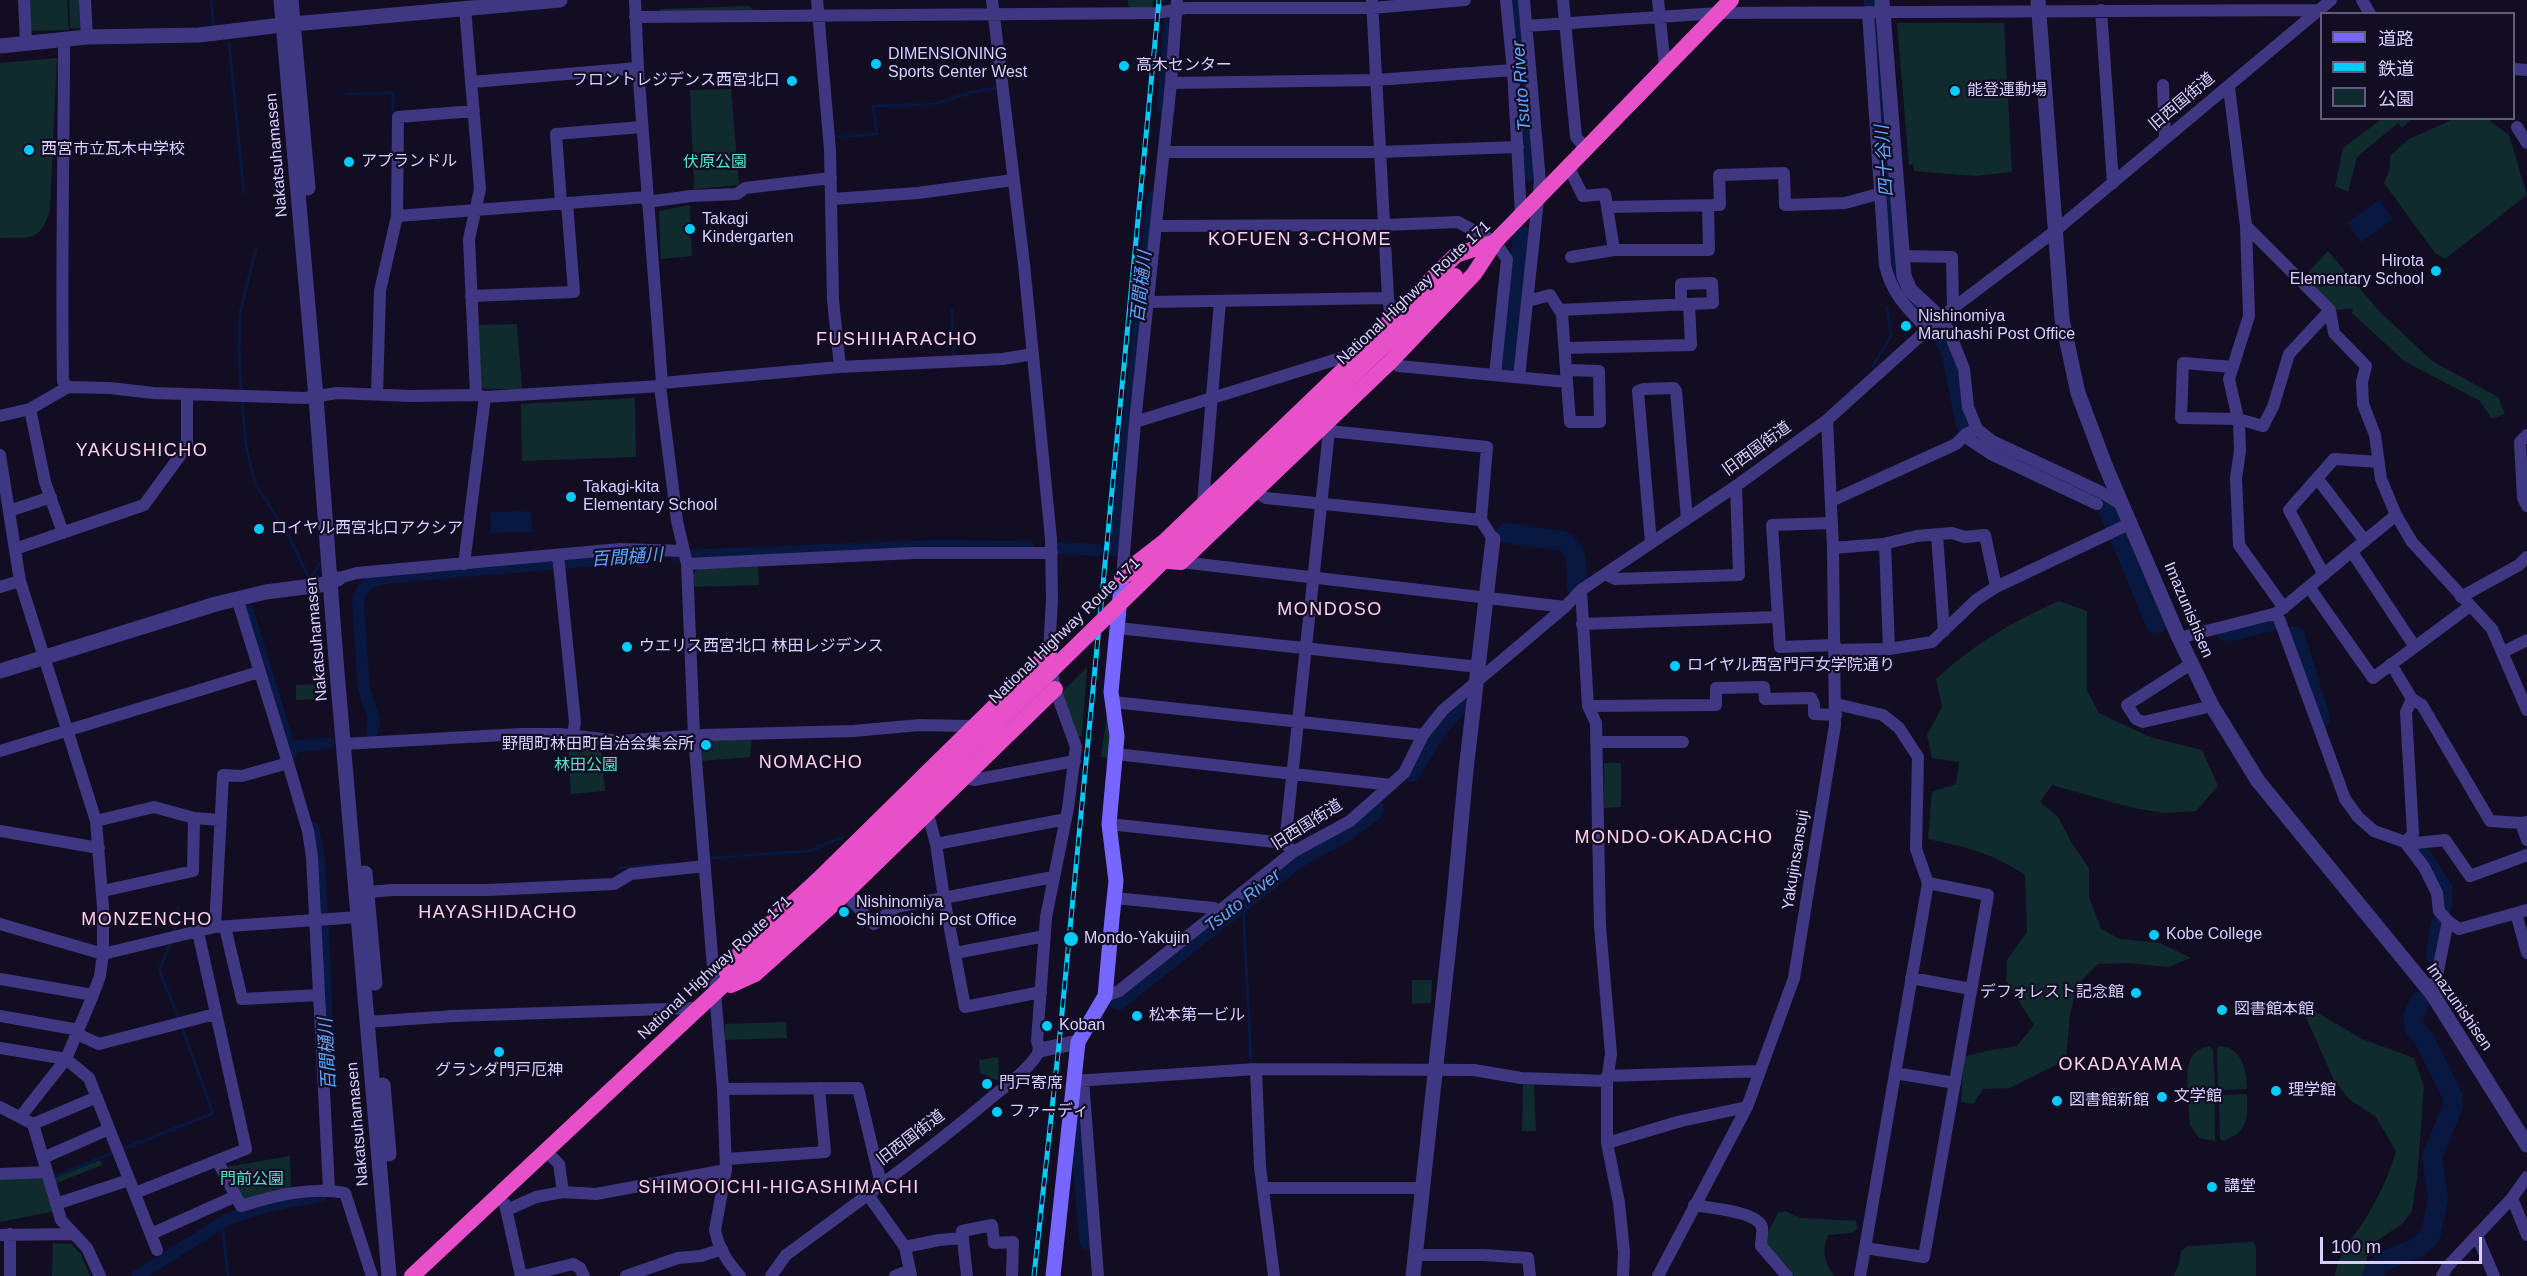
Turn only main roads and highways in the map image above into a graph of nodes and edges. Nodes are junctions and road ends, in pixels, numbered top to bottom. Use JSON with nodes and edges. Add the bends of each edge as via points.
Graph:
{"nodes":[{"id":1,"x":1731,"y":0,"type":"edge"},
{"id":2,"x":1495,"y":242,"type":"junction"},
{"id":3,"x":1165,"y":541,"type":"junction"},
{"id":4,"x":1174,"y":561,"type":"junction"},
{"id":5,"x":1122,"y":577,"type":"junction"},
{"id":6,"x":1049,"y":653,"type":"road end"},
{"id":7,"x":1055,"y":689,"type":"road end"},
{"id":8,"x":714,"y":993,"type":"junction"},
{"id":9,"x":412,"y":1276,"type":"edge"},
{"id":10,"x":1053,"y":1276,"type":"edge"}],
"edges":[{"from":1,"to":2,"type":"highway","name":"National Highway Route 171"},
{"from":2,"to":3,"type":"highway","via":[[1456,255],[1363,351]]},
{"from":2,"to":4,"type":"highway","via":[[1474,274],[1325,428]]},
{"from":2,"to":8,"type":"highway","name":"National Highway Route 171","bridge":true,"via":[[1455,276],[845,872]]},
{"from":3,"to":4,"type":"highway"},
{"from":3,"to":5,"type":"highway"},
{"from":4,"to":5,"type":"highway","via":[[1155,560]]},
{"from":5,"to":10,"type":"main road","via":[[1111,692],[1116,754],[1109,824],[1116,882],[1105,996],[1078,1042],[1078,1081]]},
{"from":6,"to":8,"type":"highway","via":[[741,951]]},
{"from":7,"to":8,"type":"highway","via":[[755,974]]},
{"from":8,"to":9,"type":"highway","name":"National Highway Route 171"}]}
